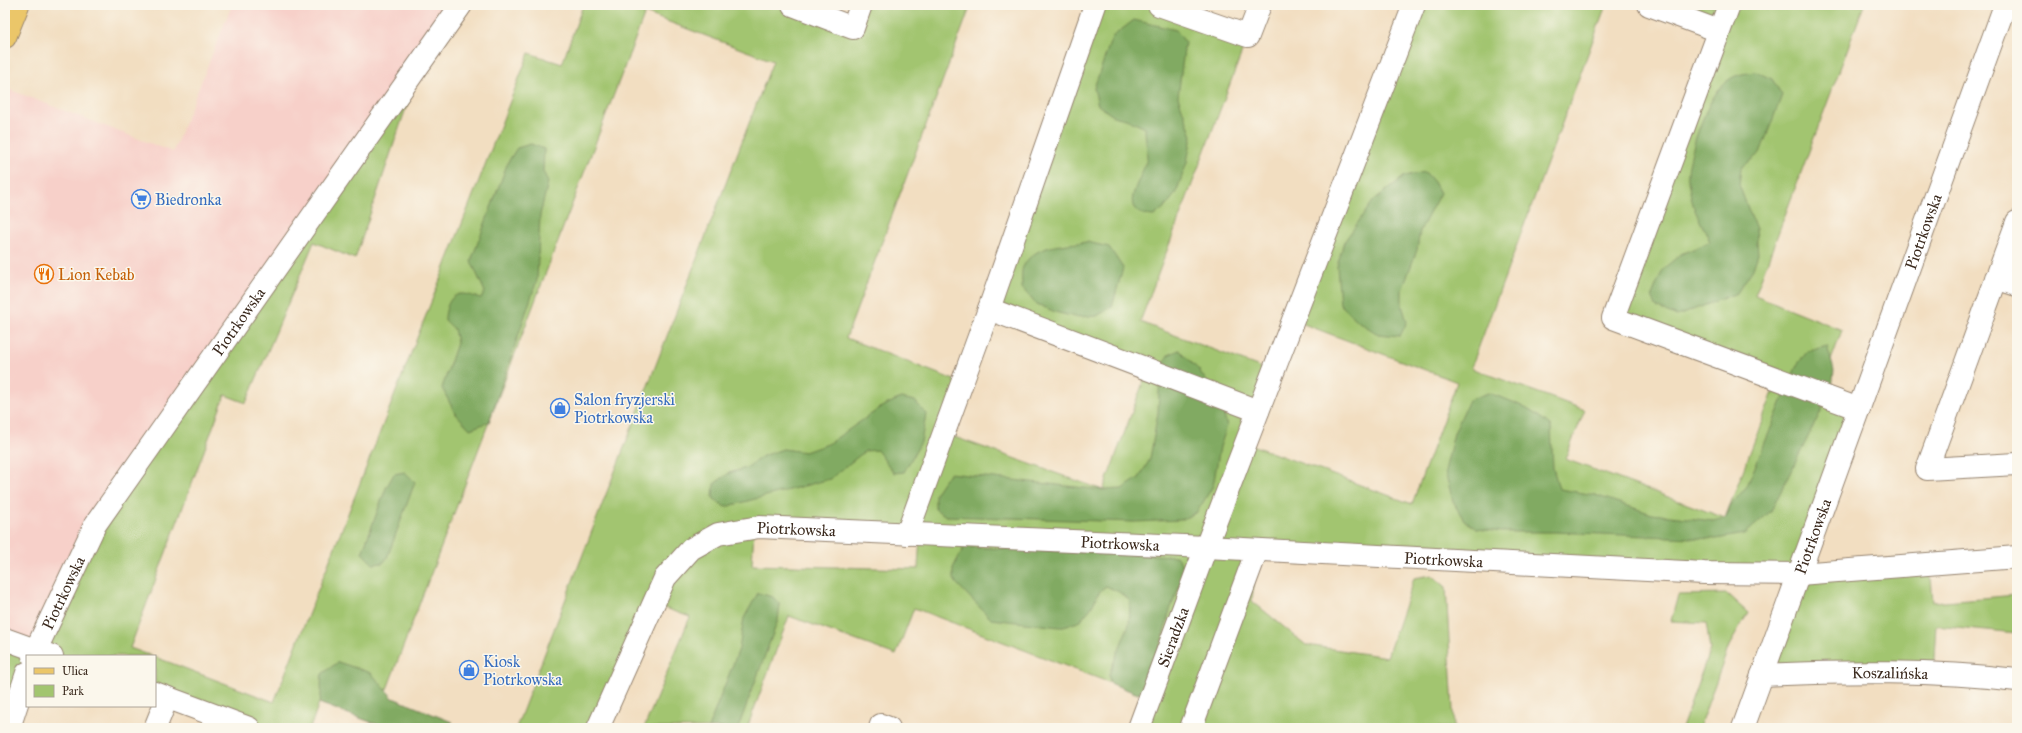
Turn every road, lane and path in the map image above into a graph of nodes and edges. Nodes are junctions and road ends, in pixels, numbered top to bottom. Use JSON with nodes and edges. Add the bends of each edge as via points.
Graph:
{"nodes":[{"id":1,"x":18,"y":5,"type":"edge"},
{"id":2,"x":461,"y":5,"type":"edge"},
{"id":3,"x":793,"y":5,"type":"edge"},
{"id":4,"x":861,"y":5,"type":"edge"},
{"id":5,"x":1095,"y":5,"type":"edge"},
{"id":6,"x":1159,"y":5,"type":"edge"},
{"id":7,"x":1260,"y":5,"type":"edge"},
{"id":8,"x":1414,"y":5,"type":"edge"},
{"id":9,"x":1649,"y":5,"type":"edge"},
{"id":10,"x":1729,"y":5,"type":"edge"},
{"id":11,"x":2005,"y":5,"type":"edge"},
{"id":12,"x":1719,"y":31,"type":"junction"},
{"id":13,"x":5,"y":36,"type":"edge"},
{"id":14,"x":2017,"y":222,"type":"edge"},
{"id":15,"x":1996,"y":278,"type":"junction"},
{"id":16,"x":2017,"y":285,"type":"edge"},
{"id":17,"x":989,"y":309,"type":"junction"},
{"id":18,"x":1859,"y":409,"type":"junction"},
{"id":19,"x":1258,"y":411,"type":"junction"},
{"id":20,"x":2017,"y":464,"type":"edge"},
{"id":21,"x":907,"y":534,"type":"junction"},
{"id":22,"x":1206,"y":547,"type":"junction"},
{"id":23,"x":1257,"y":550,"type":"junction"},
{"id":24,"x":2017,"y":557,"type":"edge"},
{"id":25,"x":1799,"y":574,"type":"junction"},
{"id":26,"x":5,"y":639,"type":"edge"},
{"id":27,"x":40,"y":654,"type":"edge"},
{"id":28,"x":1762,"y":675,"type":"junction"},
{"id":29,"x":26,"y":676,"type":"edge"},
{"id":30,"x":2017,"y":680,"type":"edge"},
{"id":31,"x":161,"y":695,"type":"edge"},
{"id":32,"x":8,"y":728,"type":"edge"},
{"id":33,"x":155,"y":728,"type":"edge"},
{"id":34,"x":249,"y":728,"type":"edge"},
{"id":35,"x":598,"y":728,"type":"edge"},
{"id":36,"x":880,"y":728,"type":"edge"},
{"id":37,"x":889,"y":728,"type":"edge"},
{"id":38,"x":1139,"y":728,"type":"edge"},
{"id":39,"x":1191,"y":728,"type":"edge"},
{"id":40,"x":1743,"y":728,"type":"edge"}],
"edges":[{"from":1,"to":13,"type":"main road"},
{"from":2,"to":27,"type":"street","name":"Piotrkowska","via":[[96,525]]},
{"from":3,"to":4,"type":"street","via":[[852,28]]},
{"from":5,"to":17,"type":"street"},
{"from":6,"to":7,"type":"street","via":[[1248,36]]},
{"from":8,"to":19,"type":"street","name":"Sieradzka"},
{"from":9,"to":12,"type":"street"},
{"from":10,"to":12,"type":"street"},
{"from":11,"to":18,"type":"street","name":"Piotrkowska"},
{"from":12,"to":18,"type":"street","via":[[1613,318]]},
{"from":14,"to":15,"type":"street"},
{"from":15,"to":16,"type":"street"},
{"from":15,"to":20,"type":"street","via":[[1927,469]]},
{"from":17,"to":19,"type":"street"},
{"from":17,"to":21,"type":"street"},
{"from":18,"to":25,"type":"street","name":"Piotrkowska"},
{"from":19,"to":22,"type":"street","name":"Sieradzka"},
{"from":21,"to":22,"type":"street","name":"Piotrkowska"},
{"from":21,"to":35,"type":"street","name":"Piotrkowska","via":[[758,527],[718,534],[691,549],[665,578]]},
{"from":22,"to":23,"type":"street","name":"Piotrkowska"},
{"from":22,"to":38,"type":"street","name":"Sieradzka"},
{"from":23,"to":25,"type":"street","name":"Piotrkowska","via":[[1688,572]]},
{"from":23,"to":39,"type":"street"},
{"from":24,"to":25,"type":"street"},
{"from":25,"to":28,"type":"street"},
{"from":26,"to":27,"type":"street","name":"Piotrkowska"},
{"from":28,"to":30,"type":"street","name":"Koszalińska","via":[[1904,672]]},
{"from":28,"to":40,"type":"street"},
{"from":29,"to":32,"type":"street"},
{"from":31,"to":33,"type":"street"},
{"from":31,"to":34,"type":"street"},
{"from":36,"to":37,"type":"street","via":[[881,725]]}]}
